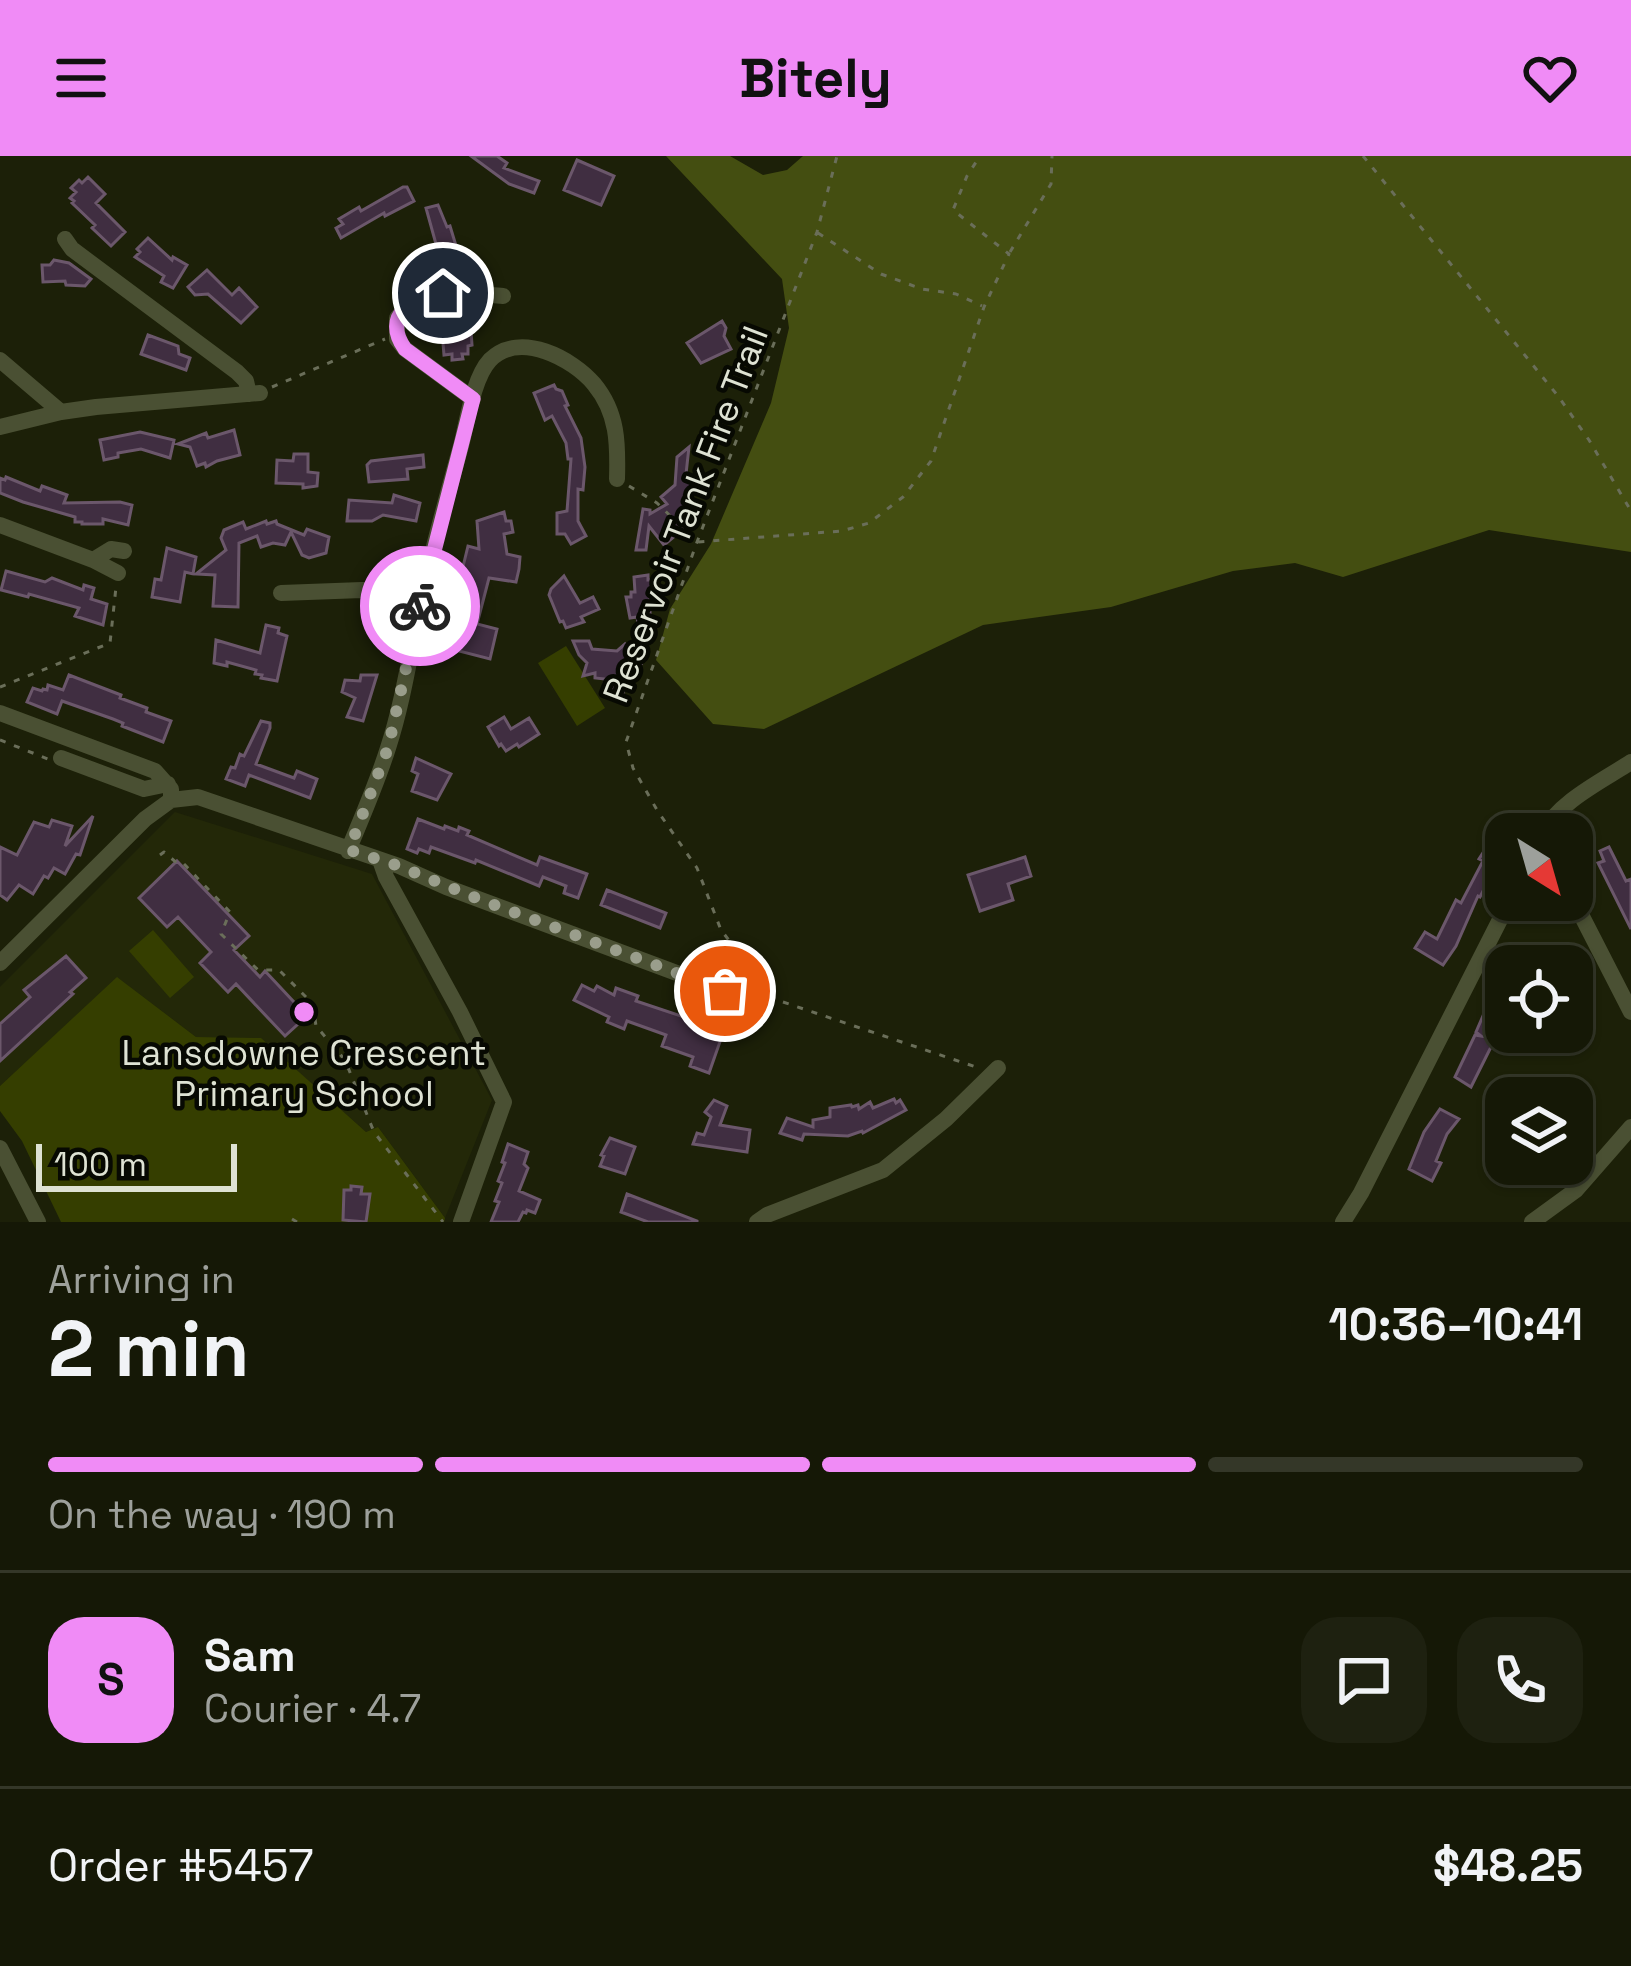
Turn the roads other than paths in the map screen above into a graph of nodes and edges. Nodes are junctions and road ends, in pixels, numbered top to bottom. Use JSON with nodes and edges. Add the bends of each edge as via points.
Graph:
{"nodes":[{"id":1,"x":64,"y":239,"type":"dead end"},
{"id":2,"x":503,"y":296,"type":"dead end"},
{"id":3,"x":0,"y":360,"type":"edge"},
{"id":4,"x":473,"y":399,"type":"junction"},
{"id":5,"x":61,"y":412,"type":"junction"},
{"id":6,"x":0,"y":427,"type":"edge"},
{"id":7,"x":617,"y":479,"type":"road end"},
{"id":8,"x":0,"y":525,"type":"edge"},
{"id":9,"x":124,"y":551,"type":"dead end"},
{"id":10,"x":93,"y":560,"type":"junction"},
{"id":11,"x":118,"y":573,"type":"road end"},
{"id":12,"x":281,"y":593,"type":"dead end"},
{"id":13,"x":422,"y":597,"type":"junction"},
{"id":14,"x":0,"y":713,"type":"edge"},
{"id":15,"x":61,"y":758,"type":"road end"},
{"id":16,"x":1631,"y":762,"type":"edge"},
{"id":17,"x":170,"y":792,"type":"junction"},
{"id":18,"x":1558,"y":813,"type":"edge"},
{"id":19,"x":349,"y":850,"type":"junction"},
{"id":20,"x":380,"y":860,"type":"junction"},
{"id":21,"x":1499,"y":921,"type":"edge"},
{"id":22,"x":1584,"y":921,"type":"edge"},
{"id":23,"x":0,"y":963,"type":"edge"},
{"id":24,"x":725,"y":991,"type":"road end"},
{"id":25,"x":1631,"y":1012,"type":"edge"},
{"id":26,"x":996,"y":1070,"type":"road end"},
{"id":27,"x":1631,"y":1127,"type":"edge"},
{"id":28,"x":0,"y":1148,"type":"edge"},
{"id":29,"x":38,"y":1222,"type":"edge"},
{"id":30,"x":461,"y":1222,"type":"edge"},
{"id":31,"x":758,"y":1222,"type":"edge"},
{"id":32,"x":1342,"y":1222,"type":"edge"},
{"id":33,"x":1532,"y":1222,"type":"edge"}],
"edges":[{"from":1,"to":5,"type":"street","via":[[238,372],[254,393]]},
{"from":2,"to":4,"type":"street","via":[[424,297],[398,318],[405,349]]},
{"from":3,"to":5,"type":"street"},
{"from":4,"to":7,"type":"street","via":[[487,363],[507,350],[564,359],[588,377],[615,419]]},
{"from":4,"to":13,"type":"street"},
{"from":5,"to":6,"type":"street"},
{"from":8,"to":10,"type":"street"},
{"from":9,"to":10,"type":"street"},
{"from":10,"to":11,"type":"street"},
{"from":12,"to":13,"type":"street"},
{"from":13,"to":19,"type":"street","via":[[388,748]]},
{"from":14,"to":17,"type":"street","via":[[155,771]]},
{"from":15,"to":17,"type":"street"},
{"from":16,"to":18,"type":"street"},
{"from":17,"to":19,"type":"street"},
{"from":17,"to":23,"type":"street"},
{"from":19,"to":20,"type":"street"},
{"from":20,"to":24,"type":"street"},
{"from":20,"to":30,"type":"street","via":[[504,1102]]},
{"from":21,"to":32,"type":"street"},
{"from":22,"to":25,"type":"street"},
{"from":26,"to":31,"type":"street","via":[[883,1170]]},
{"from":27,"to":33,"type":"street","via":[[1576,1190]]},
{"from":28,"to":29,"type":"street"}]}
